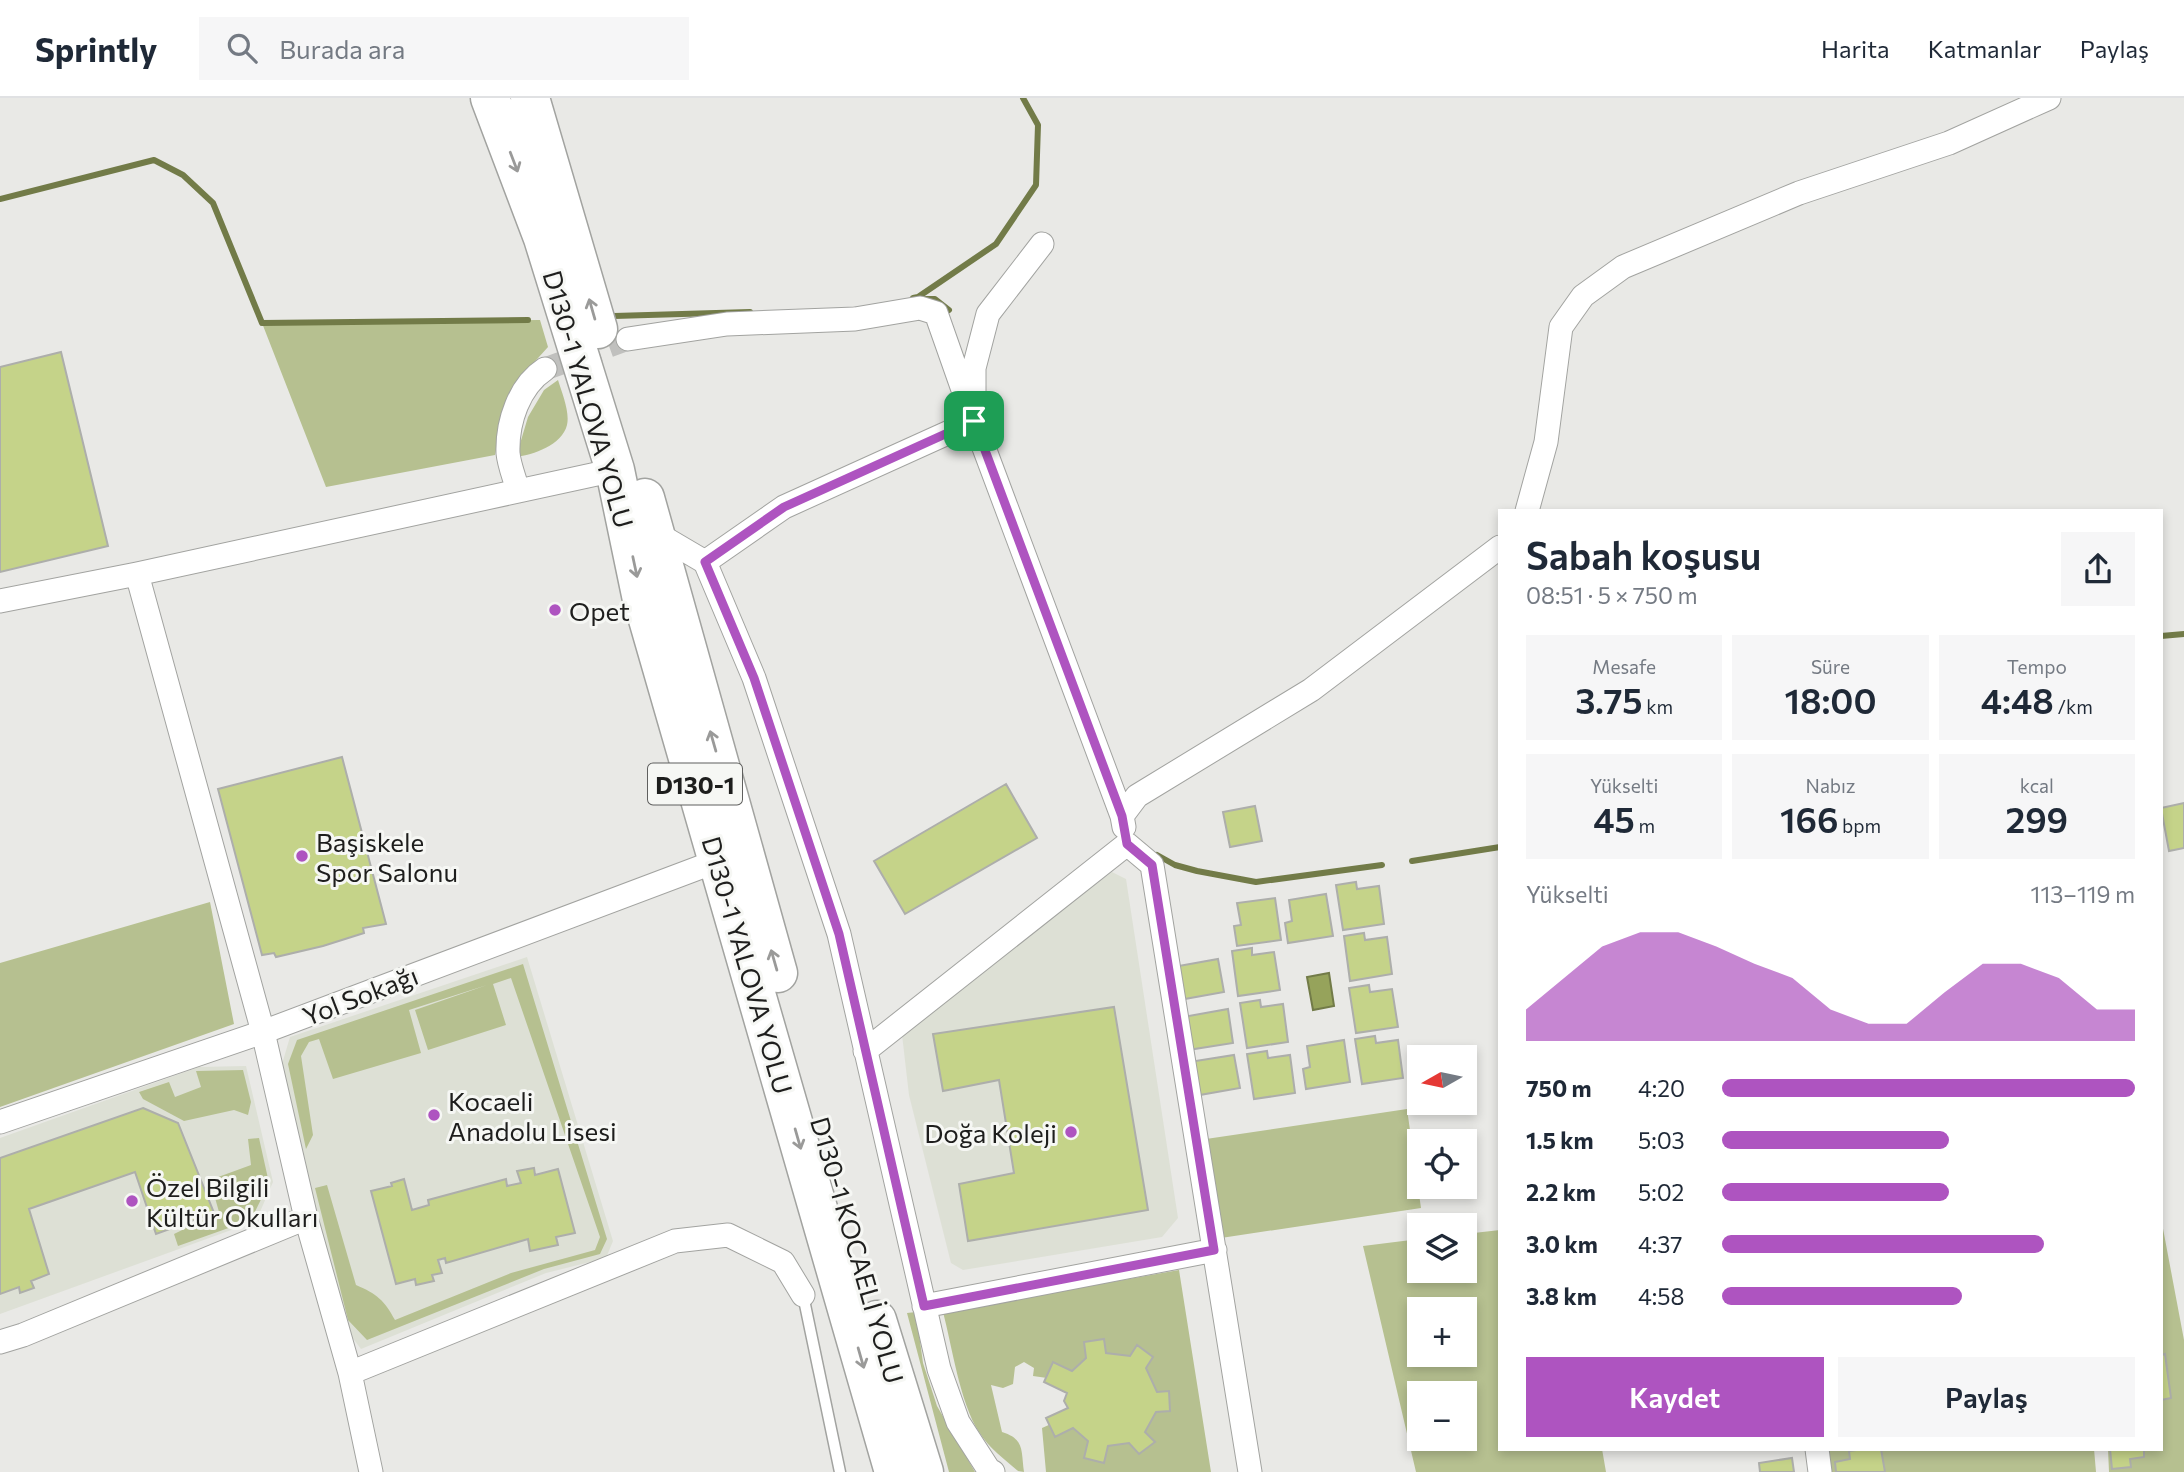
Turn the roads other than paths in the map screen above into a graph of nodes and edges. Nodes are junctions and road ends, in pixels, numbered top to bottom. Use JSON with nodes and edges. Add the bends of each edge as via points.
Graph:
{"nodes":[{"id":1,"x":490,"y":98,"type":"edge"},
{"id":2,"x":530,"y":98,"type":"edge"},
{"id":3,"x":2049,"y":98,"type":"edge"},
{"id":4,"x":1042,"y":244,"type":"dead end"},
{"id":5,"x":628,"y":338,"type":"tunnel mouth"},
{"id":6,"x":545,"y":369,"type":"tunnel mouth"},
{"id":7,"x":974,"y":421,"type":"junction"},
{"id":8,"x":615,"y":470,"type":"junction"},
{"id":9,"x":518,"y":491,"type":"junction"},
{"id":10,"x":1528,"y":509,"type":"edge"},
{"id":11,"x":654,"y":532,"type":"junction"},
{"id":12,"x":1498,"y":549,"type":"edge"},
{"id":13,"x":705,"y":562,"type":"junction"},
{"id":14,"x":137,"y":574,"type":"junction"},
{"id":15,"x":0,"y":601,"type":"edge"},
{"id":16,"x":1122,"y":816,"type":"junction"},
{"id":17,"x":1127,"y":844,"type":"junction"},
{"id":18,"x":718,"y":860,"type":"junction"},
{"id":19,"x":263,"y":1032,"type":"junction"},
{"id":20,"x":865,"y":1051,"type":"junction"},
{"id":21,"x":0,"y":1122,"type":"edge"},
{"id":22,"x":306,"y":1218,"type":"junction"},
{"id":23,"x":1214,"y":1250,"type":"junction"},
{"id":24,"x":803,"y":1295,"type":"joint"},
{"id":25,"x":924,"y":1306,"type":"junction"},
{"id":26,"x":0,"y":1342,"type":"edge"},
{"id":27,"x":350,"y":1373,"type":"junction"},
{"id":28,"x":1817,"y":1451,"type":"edge"},
{"id":29,"x":371,"y":1472,"type":"edge"},
{"id":30,"x":840,"y":1472,"type":"edge"},
{"id":31,"x":894,"y":1472,"type":"edge"},
{"id":32,"x":924,"y":1472,"type":"edge"},
{"id":33,"x":993,"y":1472,"type":"edge"},
{"id":34,"x":1250,"y":1472,"type":"edge"},
{"id":35,"x":1820,"y":1472,"type":"edge"}],
"edges":[{"from":1,"to":8,"type":"highway","name":"D130-1 YALOVA YOLU","number":"D130-1","one_way":true,"via":[[542,238]]},
{"from":11,"to":2,"type":"highway","name":"D130-1 KOCAELİ YOLU","number":"D130-1","one_way":true},
{"from":3,"to":10,"type":"street","via":[[1949,143],[1799,193],[1623,267],[1583,296],[1561,327],[1546,442]]},
{"from":4,"to":7,"type":"street","via":[[988,314],[974,368]]},
{"from":5,"to":7,"type":"street","via":[[727,324],[855,319],[920,308],[936,313]]},
{"from":6,"to":9,"type":"street","via":[[513,412],[508,455]]},
{"from":7,"to":13,"type":"street","via":[[784,507]]},
{"from":7,"to":16,"type":"street"},
{"from":8,"to":9,"type":"street"},
{"from":8,"to":18,"type":"highway","name":"D130-1 YALOVA YOLU","number":"D130-1","one_way":true,"via":[[641,594]]},
{"from":9,"to":14,"type":"street"},
{"from":11,"to":13,"type":"street"},
{"from":32,"to":11,"type":"highway","name":"D130-1 KOCAELİ YOLU","number":"D130-1","one_way":true,"via":[[860,1265]]},
{"from":12,"to":16,"type":"street","via":[[1311,690],[1137,796]]},
{"from":13,"to":20,"type":"street","via":[[754,678],[839,934]]},
{"from":14,"to":15,"type":"street"},
{"from":14,"to":19,"type":"street"},
{"from":16,"to":17,"type":"street"},
{"from":17,"to":20,"type":"street"},
{"from":17,"to":23,"type":"street","via":[[1152,865]]},
{"from":18,"to":19,"type":"street","name":"Yol Sokağı"},
{"from":18,"to":31,"type":"highway","name":"D130-1 YALOVA YOLU","number":"D130-1","one_way":true},
{"from":19,"to":21,"type":"street","name":"Yol Sokağı"},
{"from":19,"to":22,"type":"street"},
{"from":20,"to":25,"type":"street"},
{"from":22,"to":26,"type":"street"},
{"from":22,"to":27,"type":"street"},
{"from":23,"to":25,"type":"street"},
{"from":23,"to":34,"type":"street"},
{"from":24,"to":27,"type":"street","via":[[783,1262],[728,1235],[675,1241]]},
{"from":24,"to":30,"type":"lane"},
{"from":25,"to":33,"type":"street","via":[[957,1422]]},
{"from":27,"to":29,"type":"street"},
{"from":28,"to":35,"type":"street"}]}
